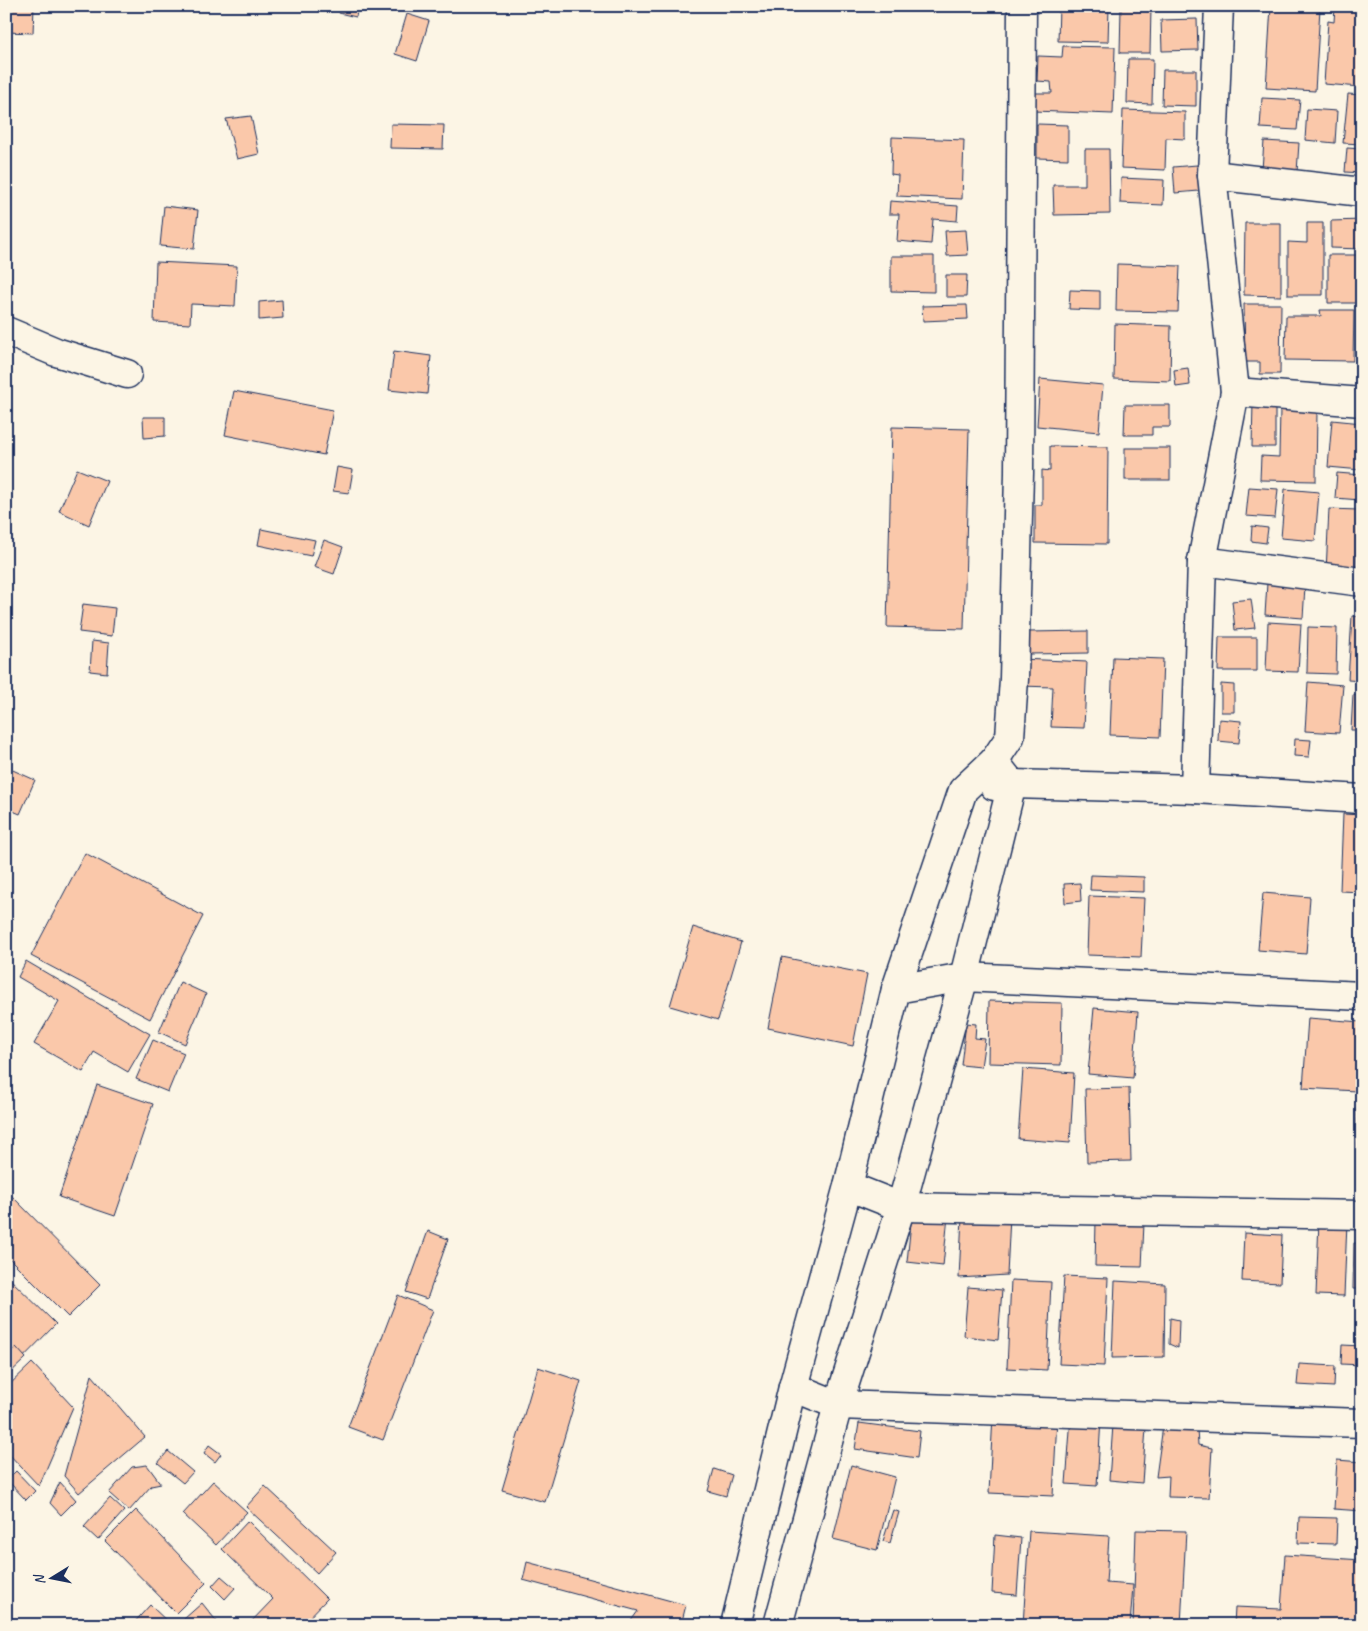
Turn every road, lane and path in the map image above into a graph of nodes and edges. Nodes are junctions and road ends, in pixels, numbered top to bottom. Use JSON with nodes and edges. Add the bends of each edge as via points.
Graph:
{"nodes":[{"id":1,"x":1022,"y":6,"type":"edge"},
{"id":2,"x":1220,"y":6,"type":"edge"},
{"id":3,"x":1212,"y":175,"type":"junction"},
{"id":4,"x":1362,"y":192,"type":"edge"},
{"id":5,"x":6,"y":331,"type":"edge"},
{"id":6,"x":127,"y":374,"type":"dead end"},
{"id":7,"x":1235,"y":392,"type":"junction"},
{"id":8,"x":1362,"y":402,"type":"edge"},
{"id":9,"x":1202,"y":561,"type":"junction"},
{"id":10,"x":1362,"y":582,"type":"edge"},
{"id":11,"x":994,"y":760,"type":"junction"},
{"id":12,"x":1012,"y":784,"type":"junction"},
{"id":13,"x":962,"y":790,"type":"junction"},
{"id":14,"x":1195,"y":790,"type":"junction"},
{"id":15,"x":1362,"y":799,"type":"edge"},
{"id":16,"x":964,"y":977,"type":"junction"},
{"id":17,"x":896,"y":989,"type":"junction"},
{"id":18,"x":1362,"y":996,"type":"edge"},
{"id":19,"x":848,"y":1186,"type":"junction"},
{"id":20,"x":901,"y":1207,"type":"junction"},
{"id":21,"x":1362,"y":1215,"type":"edge"},
{"id":22,"x":793,"y":1387,"type":"junction"},
{"id":23,"x":838,"y":1405,"type":"junction"},
{"id":24,"x":1362,"y":1423,"type":"edge"},
{"id":25,"x":735,"y":1625,"type":"edge"},
{"id":26,"x":778,"y":1625,"type":"edge"}],
"edges":[{"from":1,"to":11,"type":"street","via":[[1014,680],[1010,737]]},
{"from":2,"to":3,"type":"street"},
{"from":3,"to":4,"type":"street"},
{"from":3,"to":7,"type":"street"},
{"from":5,"to":6,"type":"street","via":[[56,352]]},
{"from":7,"to":8,"type":"street"},
{"from":7,"to":9,"type":"street"},
{"from":9,"to":10,"type":"street"},
{"from":9,"to":14,"type":"street"},
{"from":11,"to":12,"type":"street"},
{"from":11,"to":13,"type":"street"},
{"from":12,"to":13,"type":"street"},
{"from":12,"to":14,"type":"street"},
{"from":12,"to":16,"type":"street"},
{"from":13,"to":17,"type":"street"},
{"from":14,"to":15,"type":"street"},
{"from":16,"to":17,"type":"street"},
{"from":16,"to":18,"type":"street"},
{"from":16,"to":20,"type":"street"},
{"from":17,"to":19,"type":"street"},
{"from":19,"to":20,"type":"street"},
{"from":19,"to":22,"type":"street"},
{"from":20,"to":21,"type":"street"},
{"from":20,"to":23,"type":"street"},
{"from":22,"to":23,"type":"street"},
{"from":22,"to":25,"type":"street"},
{"from":23,"to":24,"type":"street"},
{"from":23,"to":26,"type":"street"}]}
